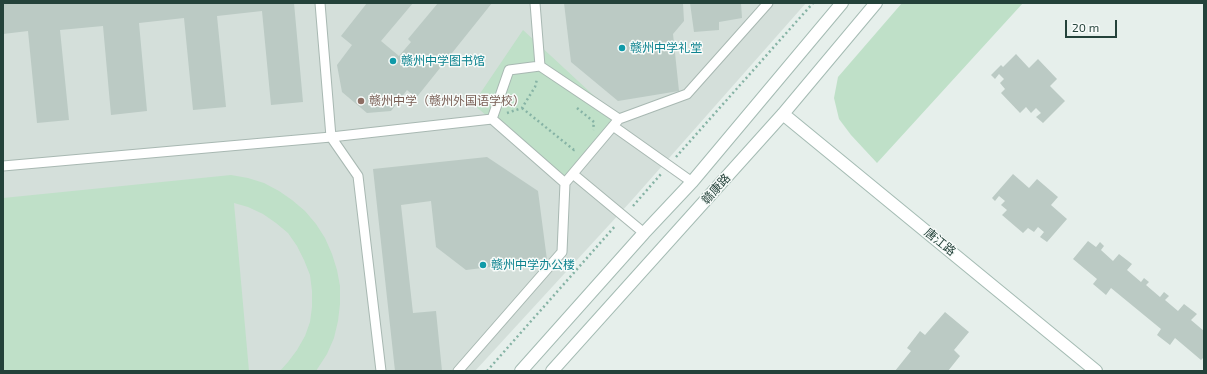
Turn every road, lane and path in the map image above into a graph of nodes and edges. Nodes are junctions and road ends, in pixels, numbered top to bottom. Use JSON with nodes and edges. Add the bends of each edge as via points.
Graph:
{"nodes":[{"id":1,"x":320,"y":3,"type":"edge"},
{"id":2,"x":535,"y":3,"type":"edge"},
{"id":3,"x":768,"y":3,"type":"edge"},
{"id":4,"x":812,"y":3,"type":"edge"},
{"id":5,"x":842,"y":3,"type":"edge"},
{"id":6,"x":876,"y":3,"type":"edge"},
{"id":7,"x":540,"y":66,"type":"junction"},
{"id":8,"x":542,"y":79,"type":"dead end"},
{"id":9,"x":522,"y":108,"type":"junction"},
{"id":10,"x":577,"y":108,"type":"dead end"},
{"id":11,"x":783,"y":114,"type":"junction"},
{"id":12,"x":492,"y":119,"type":"junction"},
{"id":13,"x":619,"y":119,"type":"junction"},
{"id":14,"x":613,"y":126,"type":"junction"},
{"id":15,"x":593,"y":133,"type":"dead end"},
{"id":16,"x":331,"y":137,"type":"junction"},
{"id":17,"x":580,"y":146,"type":"dead end"},
{"id":18,"x":672,"y":162,"type":"dead end"},
{"id":19,"x":3,"y":166,"type":"edge"},
{"id":20,"x":573,"y":174,"type":"junction"},
{"id":21,"x":662,"y":174,"type":"dead end"},
{"id":22,"x":692,"y":182,"type":"junction"},
{"id":23,"x":565,"y":183,"type":"junction"},
{"id":24,"x":630,"y":209,"type":"dead end"},
{"id":25,"x":619,"y":221,"type":"dead end"},
{"id":26,"x":644,"y":233,"type":"junction"},
{"id":27,"x":381,"y":371,"type":"edge"},
{"id":28,"x":458,"y":371,"type":"edge"},
{"id":29,"x":487,"y":371,"type":"edge"},
{"id":30,"x":521,"y":371,"type":"edge"},
{"id":31,"x":552,"y":371,"type":"edge"},
{"id":32,"x":1096,"y":371,"type":"edge"}],
"edges":[{"from":1,"to":16,"type":"lane"},
{"from":2,"to":7,"type":"lane"},
{"from":3,"to":13,"type":"lane","via":[[687,94]]},
{"from":4,"to":18,"type":"path"},
{"from":5,"to":22,"type":"main road","name":"赣康路"},
{"from":6,"to":11,"type":"main road","name":"赣康路"},
{"from":7,"to":12,"type":"lane","via":[[509,70]]},
{"from":7,"to":13,"type":"lane"},
{"from":8,"to":9,"type":"path","via":[[538,75],[535,87]]},
{"from":9,"to":12,"type":"path"},
{"from":9,"to":17,"type":"path","via":[[574,150]]},
{"from":10,"to":15,"type":"path","via":[[594,122]]},
{"from":11,"to":31,"type":"main road","name":"赣康路"},
{"from":11,"to":32,"type":"main road","name":"唐江路"},
{"from":12,"to":16,"type":"lane"},
{"from":12,"to":23,"type":"lane"},
{"from":13,"to":14,"type":"lane"},
{"from":14,"to":20,"type":"lane"},
{"from":14,"to":22,"type":"lane"},
{"from":16,"to":19,"type":"lane"},
{"from":16,"to":27,"type":"lane","via":[[358,176]]},
{"from":20,"to":23,"type":"lane"},
{"from":20,"to":26,"type":"lane"},
{"from":21,"to":24,"type":"path"},
{"from":22,"to":26,"type":"main road","name":"赣康路"},
{"from":23,"to":28,"type":"lane","via":[[562,252]]},
{"from":25,"to":29,"type":"path"},
{"from":26,"to":30,"type":"main road","name":"赣康路"}]}
